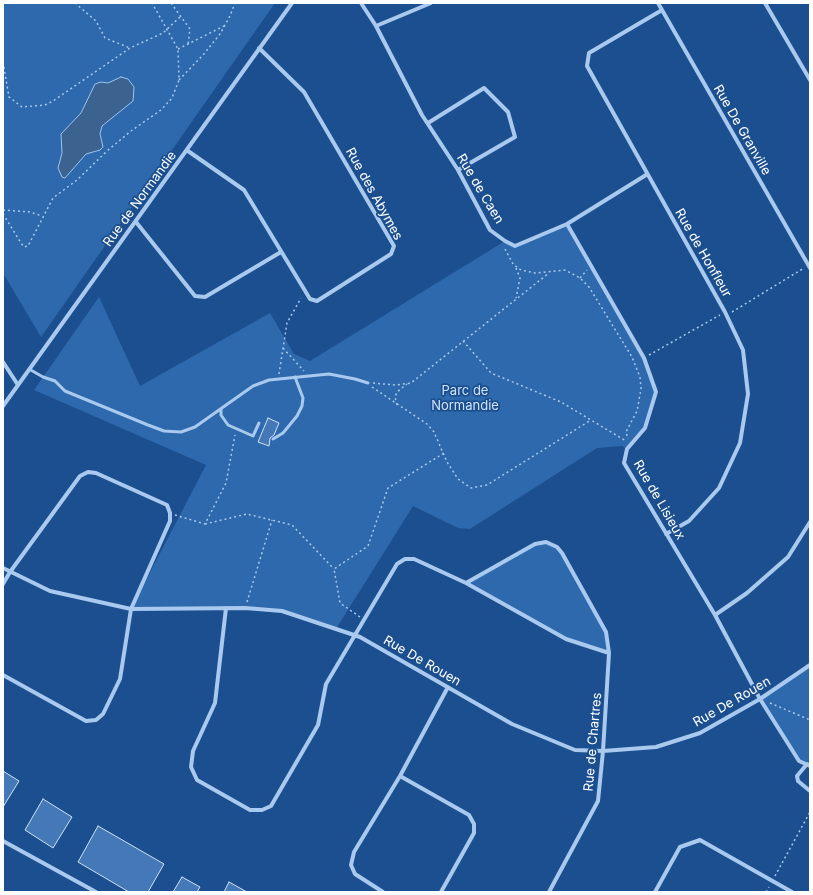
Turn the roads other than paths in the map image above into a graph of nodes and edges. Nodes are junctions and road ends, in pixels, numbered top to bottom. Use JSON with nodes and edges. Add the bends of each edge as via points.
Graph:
{"nodes":[{"id":1,"x":292,"y":3,"type":"edge"},
{"id":2,"x":361,"y":3,"type":"edge"},
{"id":3,"x":431,"y":3,"type":"edge"},
{"id":4,"x":658,"y":3,"type":"edge"},
{"id":5,"x":765,"y":3,"type":"edge"},
{"id":6,"x":662,"y":10,"type":"junction"},
{"id":7,"x":376,"y":26,"type":"junction"},
{"id":8,"x":259,"y":48,"type":"junction"},
{"id":9,"x":810,"y":80,"type":"edge"},
{"id":10,"x":428,"y":123,"type":"junction"},
{"id":11,"x":188,"y":151,"type":"junction"},
{"id":12,"x":458,"y":170,"type":"junction"},
{"id":13,"x":646,"y":174,"type":"junction"},
{"id":14,"x":136,"y":222,"type":"junction"},
{"id":15,"x":567,"y":224,"type":"junction"},
{"id":16,"x":281,"y":252,"type":"junction"},
{"id":17,"x":809,"y":266,"type":"edge"},
{"id":18,"x":3,"y":362,"type":"edge"},
{"id":19,"x":29,"y":370,"type":"junction"},
{"id":20,"x":295,"y":377,"type":"junction"},
{"id":21,"x":368,"y":383,"type":"road end"},
{"id":22,"x":18,"y":384,"type":"junction"},
{"id":23,"x":3,"y":406,"type":"edge"},
{"id":24,"x":221,"y":409,"type":"junction"},
{"id":25,"x":259,"y":423,"type":"dead end"},
{"id":26,"x":273,"y":439,"type":"dead end"},
{"id":27,"x":810,"y":522,"type":"edge"},
{"id":28,"x":666,"y":534,"type":"junction"},
{"id":29,"x":3,"y":568,"type":"edge"},
{"id":30,"x":10,"y":572,"type":"junction"},
{"id":31,"x":466,"y":583,"type":"junction"},
{"id":32,"x":3,"y":584,"type":"edge"},
{"id":33,"x":226,"y":608,"type":"junction"},
{"id":34,"x":131,"y":609,"type":"junction"},
{"id":35,"x":716,"y":615,"type":"junction"},
{"id":36,"x":355,"y":636,"type":"junction"},
{"id":37,"x":609,"y":653,"type":"junction"},
{"id":38,"x":810,"y":665,"type":"edge"},
{"id":39,"x":3,"y":675,"type":"edge"},
{"id":40,"x":448,"y":687,"type":"junction"},
{"id":41,"x":760,"y":699,"type":"junction"},
{"id":42,"x":604,"y":751,"type":"junction"},
{"id":43,"x":808,"y":765,"type":"edge"},
{"id":44,"x":400,"y":776,"type":"junction"},
{"id":45,"x":810,"y":791,"type":"edge"},
{"id":46,"x":3,"y":841,"type":"edge"},
{"id":47,"x":96,"y":892,"type":"edge"},
{"id":48,"x":383,"y":892,"type":"edge"},
{"id":49,"x":441,"y":892,"type":"edge"},
{"id":50,"x":549,"y":892,"type":"edge"},
{"id":51,"x":655,"y":892,"type":"edge"},
{"id":52,"x":792,"y":892,"type":"edge"}],
"edges":[{"from":1,"to":8,"type":"street","name":"Rue de Normandie"},
{"from":2,"to":7,"type":"street","name":"Rue de Caen"},
{"from":3,"to":7,"type":"street"},
{"from":4,"to":6,"type":"street","name":"Rue De Granville"},
{"from":5,"to":9,"type":"street"},
{"from":6,"to":13,"type":"street","name":"Rue de Honfleur","via":[[589,53],[587,66]]},
{"from":6,"to":17,"type":"street","name":"Rue De Granville"},
{"from":7,"to":10,"type":"street","name":"Rue de Caen"},
{"from":8,"to":11,"type":"street","name":"Rue de Normandie"},
{"from":8,"to":16,"type":"street","name":"Rue des Abymes","via":[[304,92],[394,246],[391,254],[317,301],[310,299]]},
{"from":10,"to":12,"type":"street","name":"Rue de Caen"},
{"from":10,"to":12,"type":"street","via":[[484,88],[508,112],[515,136]]},
{"from":11,"to":14,"type":"street","name":"Rue de Normandie"},
{"from":11,"to":16,"type":"street","name":"Rue des Abymes","via":[[244,190]]},
{"from":12,"to":15,"type":"street","name":"Rue de Caen","via":[[490,230],[515,246]]},
{"from":13,"to":15,"type":"street","name":"Rue de Caen"},
{"from":13,"to":28,"type":"street","name":"Rue de Honfleur","via":[[726,314],[743,350],[748,394],[740,443],[719,488],[689,521]]},
{"from":14,"to":16,"type":"street","via":[[195,296],[205,297]]},
{"from":14,"to":19,"type":"street","name":"Rue de Normandie"},
{"from":15,"to":28,"type":"street","name":"Rue de Lisieux","via":[[644,358],[656,392],[645,428],[627,449],[624,463]]},
{"from":18,"to":22,"type":"street"},
{"from":19,"to":22,"type":"street","name":"Rue de Normandie"},
{"from":19,"to":24,"type":"lane","via":[[55,380],[65,391],[164,431],[181,432],[195,427]]},
{"from":20,"to":21,"type":"lane","via":[[340,375]]},
{"from":20,"to":24,"type":"lane","via":[[253,386]]},
{"from":20,"to":26,"type":"lane","via":[[303,398],[302,406],[283,433]]},
{"from":22,"to":23,"type":"street","name":"Rue de Normandie"},
{"from":24,"to":25,"type":"lane","via":[[228,425],[253,436]]},
{"from":27,"to":35,"type":"street","via":[[788,557],[748,593]]},
{"from":28,"to":35,"type":"street","name":"Rue de Lisieux"},
{"from":29,"to":30,"type":"street","name":"Rue De Rouen"},
{"from":30,"to":32,"type":"street"},
{"from":30,"to":34,"type":"street","name":"Rue De Rouen","via":[[50,591]]},
{"from":30,"to":34,"type":"street","via":[[80,476],[88,472],[96,473],[168,505],[170,521]]},
{"from":31,"to":36,"type":"street","via":[[414,559],[405,559],[397,564]]},
{"from":31,"to":37,"type":"street","via":[[566,639]]},
{"from":31,"to":37,"type":"street","name":"Rue de Chartres","via":[[535,544],[546,542],[557,547],[606,632]]},
{"from":33,"to":34,"type":"street","name":"Rue De Rouen"},
{"from":33,"to":36,"type":"street","name":"Rue De Rouen","via":[[282,611]]},
{"from":33,"to":36,"type":"street","via":[[214,703],[193,752],[191,767],[197,780],[250,810],[262,810],[271,806],[318,725],[326,684]]},
{"from":34,"to":39,"type":"street","via":[[120,679],[103,714],[96,720],[86,721]]},
{"from":35,"to":41,"type":"street","name":"Rue de Lisieux"},
{"from":36,"to":40,"type":"street","name":"Rue De Rouen"},
{"from":37,"to":42,"type":"street","name":"Rue de Chartres"},
{"from":38,"to":41,"type":"street","name":"Rue De Rouen"},
{"from":40,"to":42,"type":"street","name":"Rue De Rouen","via":[[512,724],[575,750]]},
{"from":40,"to":44,"type":"street"},
{"from":41,"to":42,"type":"street","name":"Rue De Rouen","via":[[700,733],[656,747]]},
{"from":41,"to":43,"type":"street","name":"Rue de Lisieux","via":[[799,761]]},
{"from":42,"to":50,"type":"street","name":"Rue de Chartres","via":[[598,801]]},
{"from":43,"to":45,"type":"street","via":[[798,776],[798,781]]},
{"from":44,"to":48,"type":"street","via":[[354,852],[351,865],[355,874]]},
{"from":44,"to":49,"type":"street","via":[[469,815],[474,824],[474,833]]},
{"from":46,"to":47,"type":"street"},
{"from":51,"to":52,"type":"street","via":[[680,847],[700,840]]}]}
